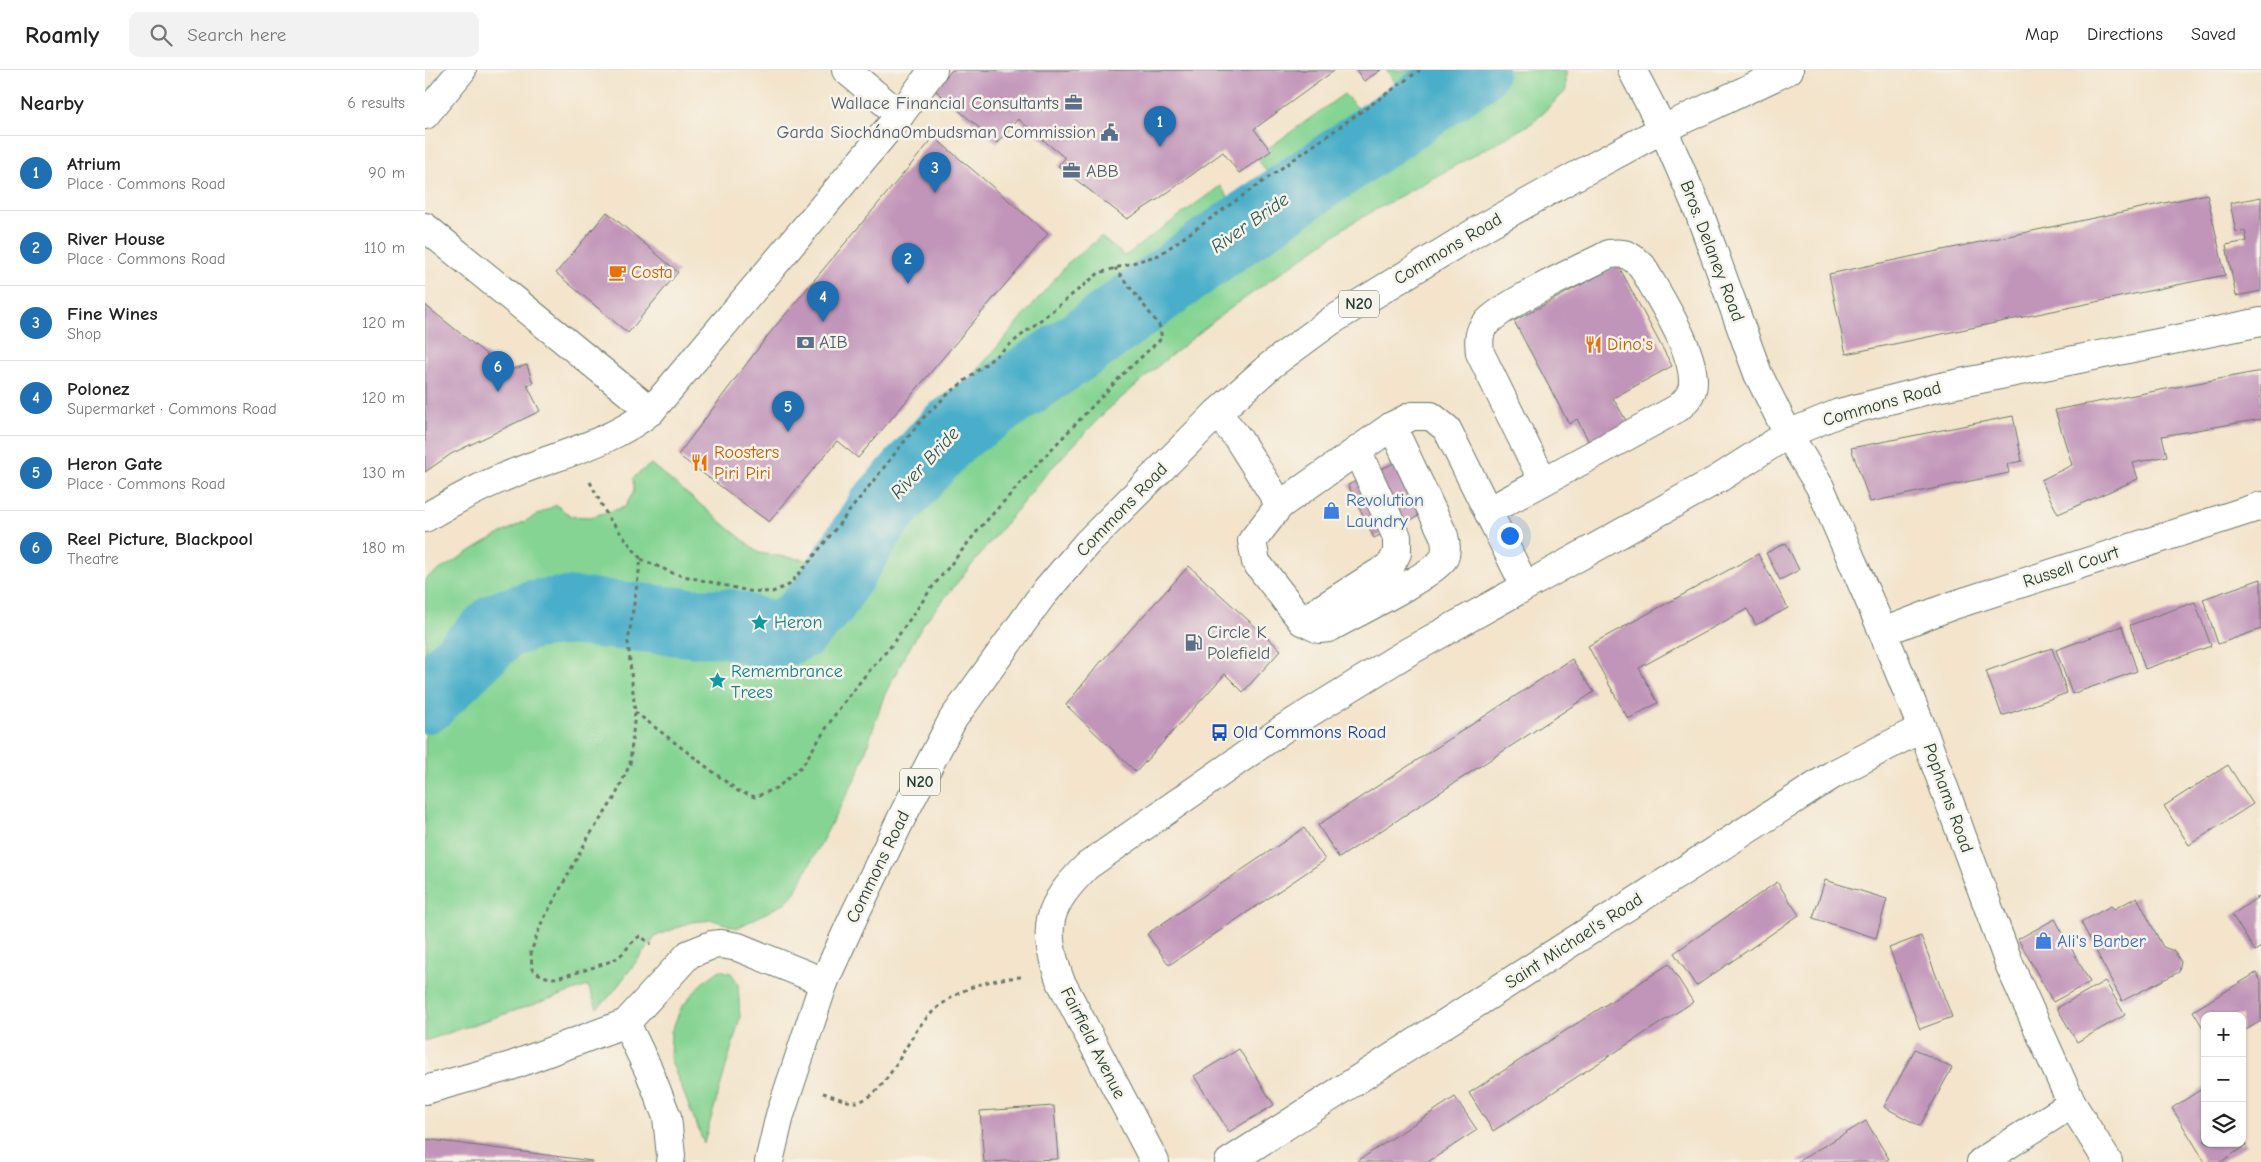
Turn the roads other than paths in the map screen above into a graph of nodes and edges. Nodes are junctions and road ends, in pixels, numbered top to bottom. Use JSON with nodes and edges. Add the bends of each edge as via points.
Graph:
{"nodes":[{"id":1,"x":846,"y":70,"type":"edge"},
{"id":2,"x":933,"y":70,"type":"edge"},
{"id":3,"x":1632,"y":70,"type":"edge"},
{"id":4,"x":1789,"y":70,"type":"edge"},
{"id":5,"x":459,"y":71,"type":"edge"},
{"id":6,"x":425,"y":115,"type":"edge"},
{"id":7,"x":900,"y":115,"type":"junction"},
{"id":8,"x":1663,"y":129,"type":"junction"},
{"id":9,"x":425,"y":227,"type":"edge"},
{"id":10,"x":2261,"y":322,"type":"edge"},
{"id":11,"x":651,"y":411,"type":"junction"},
{"id":12,"x":1217,"y":413,"type":"junction"},
{"id":13,"x":1392,"y":426,"type":"junction"},
{"id":14,"x":1788,"y":434,"type":"junction"},
{"id":15,"x":1357,"y":451,"type":"junction"},
{"id":16,"x":1543,"y":482,"type":"junction"},
{"id":17,"x":1280,"y":505,"type":"junction"},
{"id":18,"x":2261,"y":506,"type":"edge"},
{"id":19,"x":1488,"y":511,"type":"junction"},
{"id":20,"x":425,"y":518,"type":"edge"},
{"id":21,"x":1525,"y":586,"type":"junction"},
{"id":22,"x":1302,"y":621,"type":"junction"},
{"id":23,"x":1883,"y":632,"type":"junction"},
{"id":24,"x":1922,"y":728,"type":"junction"},
{"id":25,"x":1050,"y":917,"type":"joint"},
{"id":26,"x":824,"y":982,"type":"junction"},
{"id":27,"x":626,"y":1023,"type":"junction"},
{"id":28,"x":425,"y":1090,"type":"edge"},
{"id":29,"x":2072,"y":1104,"type":"junction"},
{"id":30,"x":670,"y":1162,"type":"edge"},
{"id":31,"x":769,"y":1162,"type":"edge"},
{"id":32,"x":1155,"y":1162,"type":"edge"},
{"id":33,"x":1229,"y":1162,"type":"edge"},
{"id":34,"x":1981,"y":1162,"type":"edge"},
{"id":35,"x":2108,"y":1162,"type":"edge"}],
"edges":[{"from":1,"to":7,"type":"main road"},
{"from":2,"to":7,"type":"main road"},
{"from":3,"to":8,"type":"main road","name":"Bros. Delaney Road"},
{"from":4,"to":8,"type":"main road","name":"Commons Road","number":"N20"},
{"from":5,"to":6,"type":"main road"},
{"from":7,"to":11,"type":"main road"},
{"from":8,"to":12,"type":"main road","name":"Commons Road","number":"N20","via":[[1482,228],[1331,321],[1271,365]]},
{"from":8,"to":14,"type":"main road","name":"Bros. Delaney Road","via":[[1699,212],[1758,374]]},
{"from":9,"to":11,"type":"main road"},
{"from":10,"to":14,"type":"main road","name":"Commons Road","via":[[1936,388],[1839,413]]},
{"from":11,"to":20,"type":"main road","via":[[614,434],[505,476]]},
{"from":12,"to":17,"type":"main road"},
{"from":12,"to":26,"type":"main road","name":"Commons Road","number":"N20","via":[[1087,543],[1041,597],[953,719],[858,907]]},
{"from":13,"to":15,"type":"main road"},
{"from":13,"to":19,"type":"main road","via":[[1411,416],[1431,416],[1447,428]]},
{"from":13,"to":22,"type":"main road","via":[[1444,536],[1444,557],[1429,572],[1329,628],[1319,629]]},
{"from":14,"to":21,"type":"main road","name":"Commons Road","via":[[1718,478]]},
{"from":14,"to":23,"type":"main road","name":"Pophams Road","via":[[1819,487]]},
{"from":15,"to":17,"type":"main road"},
{"from":15,"to":22,"type":"main road","via":[[1397,537],[1397,553],[1391,565]]},
{"from":16,"to":16,"type":"main road","via":[[1480,353],[1482,329],[1508,307],[1609,254],[1623,252],[1642,266],[1685,345],[1693,373],[1692,389],[1679,408]]},
{"from":16,"to":19,"type":"main road"},
{"from":17,"to":22,"type":"main road","via":[[1253,542],[1256,562]]},
{"from":18,"to":23,"type":"main road","name":"Russell Court","via":[[1951,606]]},
{"from":19,"to":21,"type":"main road"},
{"from":21,"to":25,"type":"main road","name":"Commons Road","via":[[1408,652],[1283,729],[1087,866],[1069,884]]},
{"from":23,"to":24,"type":"main road","name":"Pophams Road"},
{"from":24,"to":29,"type":"main road","name":"Pophams Road","via":[[2010,966]]},
{"from":24,"to":33,"type":"main road","name":"Saint Michael's Road","via":[[1834,774]]},
{"from":25,"to":32,"type":"main road","name":"Fairfield Avenue","via":[[1049,935],[1060,980]]},
{"from":26,"to":27,"type":"main road","via":[[721,944],[689,954]]},
{"from":26,"to":31,"type":"main road","name":"Commons Road","number":"N20","via":[[780,1115]]},
{"from":27,"to":28,"type":"main road","via":[[511,1066]]},
{"from":27,"to":30,"type":"main road","via":[[667,1117]]},
{"from":29,"to":34,"type":"main road"},
{"from":29,"to":35,"type":"main road","name":"Pophams Road"}]}
